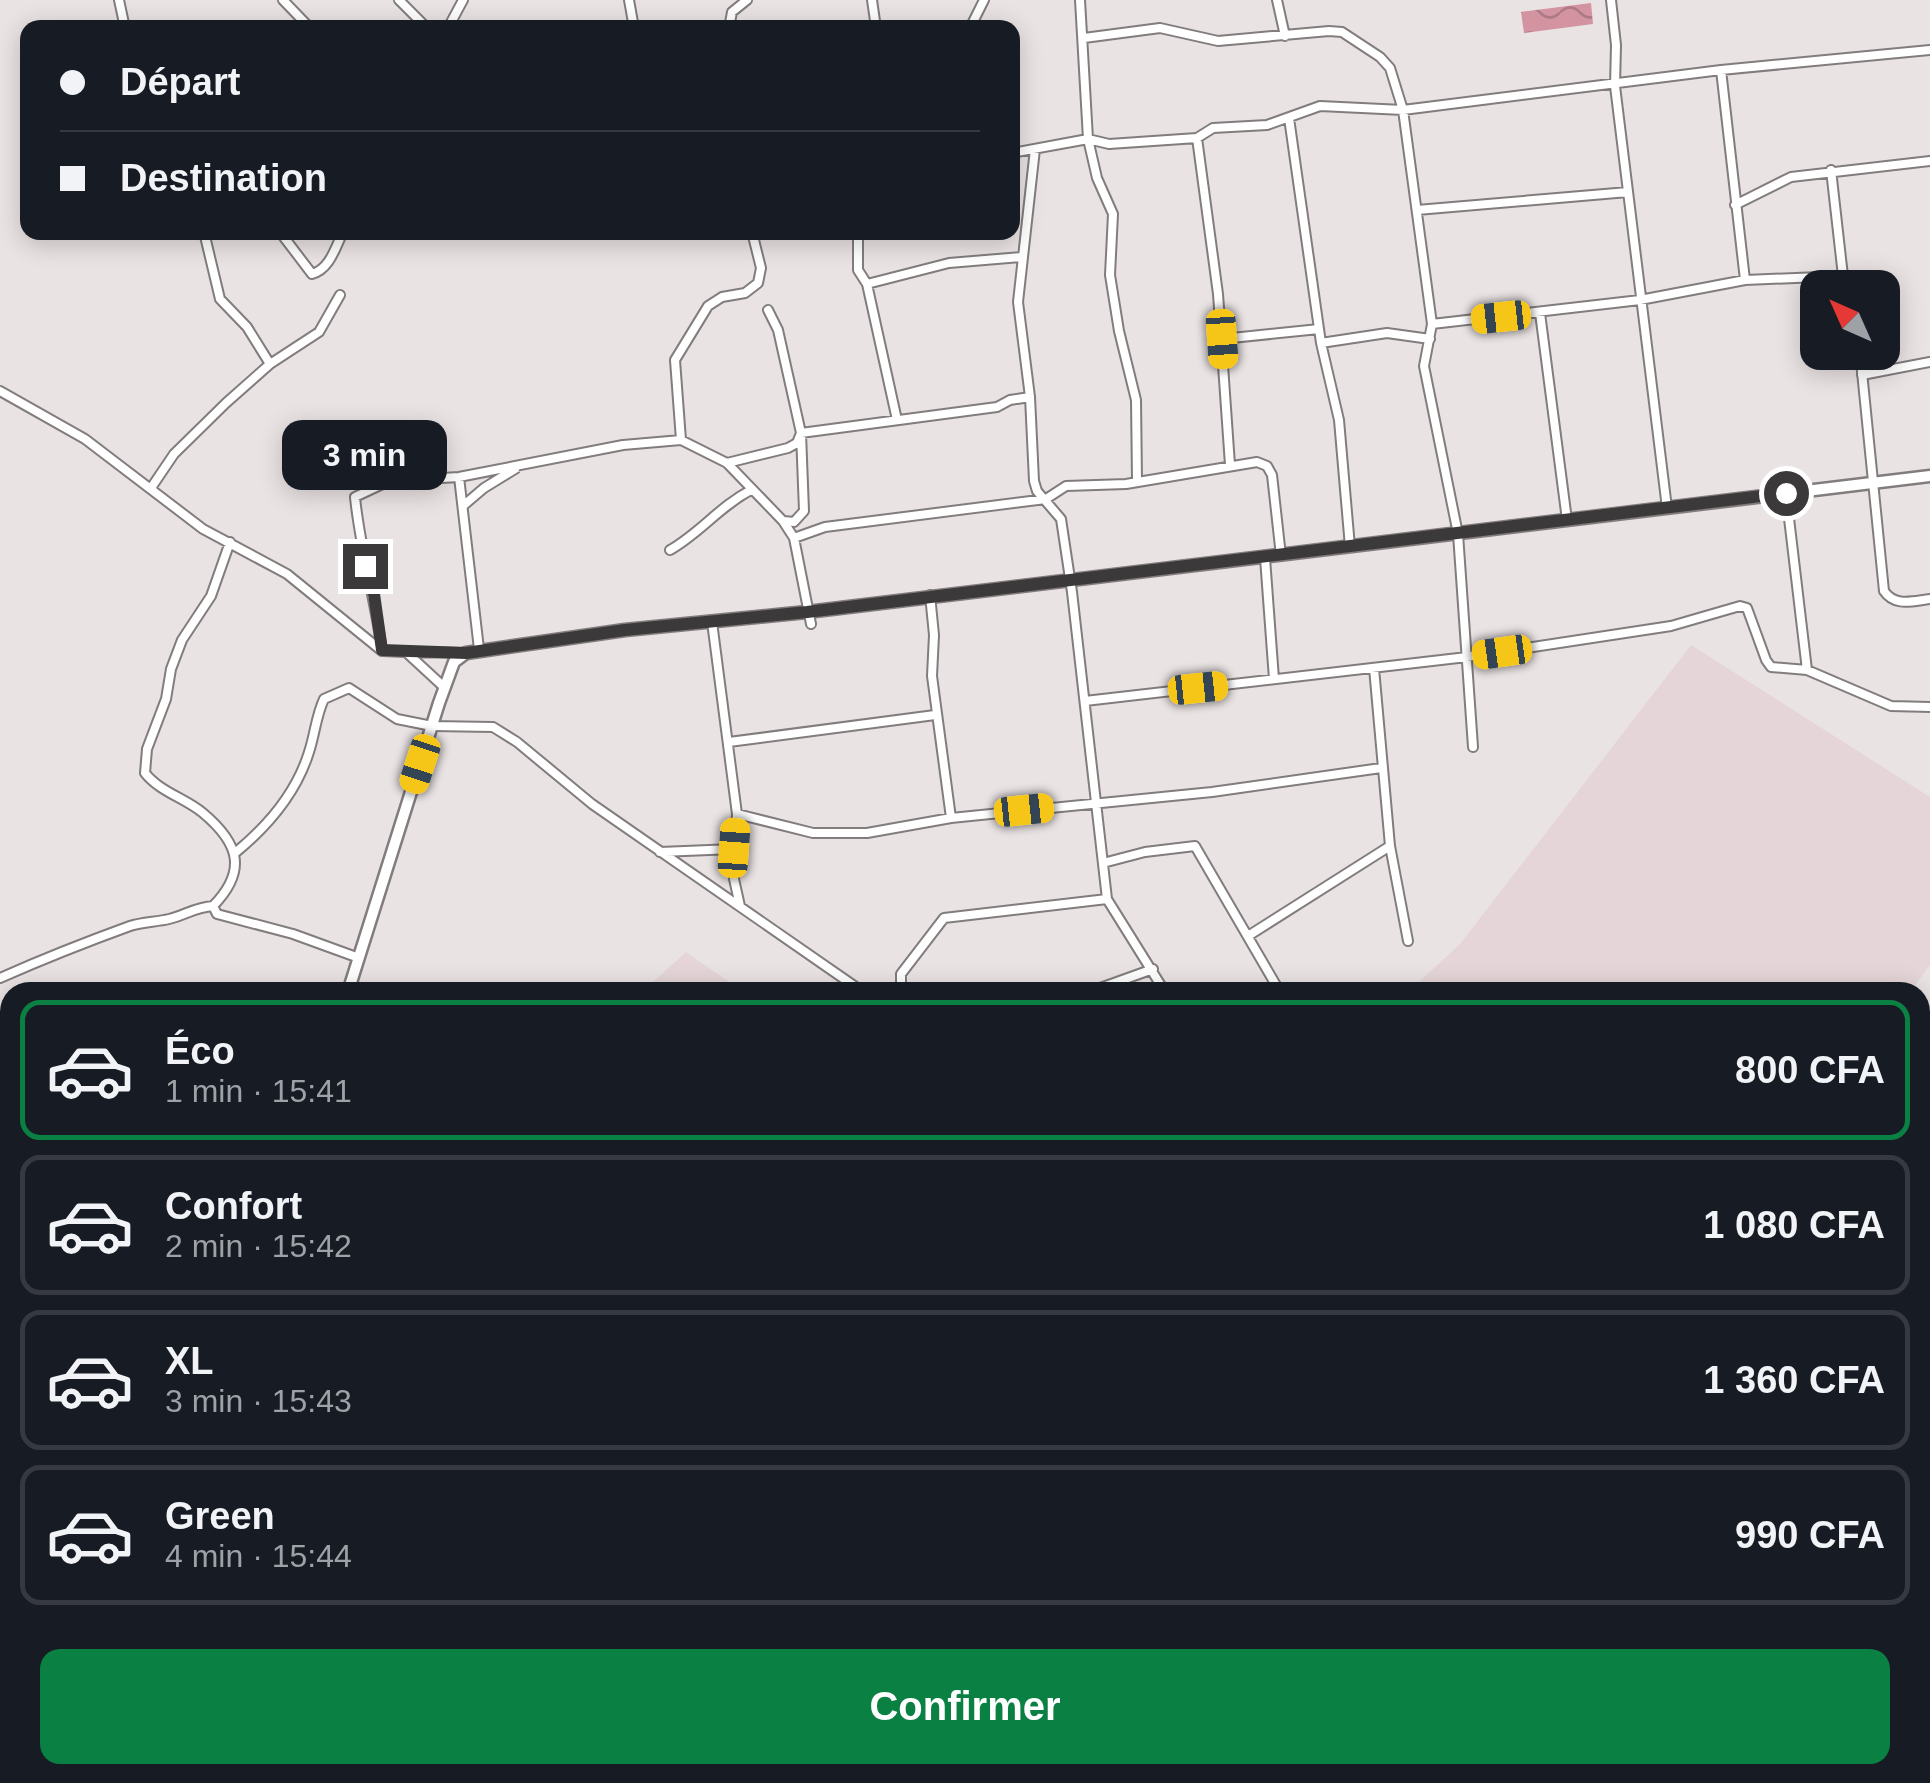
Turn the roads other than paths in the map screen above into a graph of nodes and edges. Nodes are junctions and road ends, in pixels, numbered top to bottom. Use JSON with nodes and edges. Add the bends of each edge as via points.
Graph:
{"nodes":[{"id":1,"x":284,"y":0,"type":"edge"},
{"id":2,"x":400,"y":0,"type":"edge"},
{"id":3,"x":747,"y":0,"type":"edge"},
{"id":4,"x":1080,"y":0,"type":"edge"},
{"id":5,"x":1277,"y":0,"type":"edge"},
{"id":6,"x":1611,"y":0,"type":"edge"},
{"id":7,"x":303,"y":20,"type":"edge"},
{"id":8,"x":419,"y":20,"type":"edge"},
{"id":9,"x":730,"y":20,"type":"edge"},
{"id":10,"x":1285,"y":36,"type":"junction"},
{"id":11,"x":1084,"y":38,"type":"junction"},
{"id":12,"x":1930,"y":50,"type":"edge"},
{"id":13,"x":1721,"y":70,"type":"junction"},
{"id":14,"x":1615,"y":86,"type":"junction"},
{"id":15,"x":1403,"y":110,"type":"junction"},
{"id":16,"x":1290,"y":118,"type":"junction"},
{"id":17,"x":1197,"y":138,"type":"junction"},
{"id":18,"x":1088,"y":139,"type":"junction"},
{"id":19,"x":1035,"y":149,"type":"junction"},
{"id":20,"x":1020,"y":152,"type":"edge"},
{"id":21,"x":1930,"y":161,"type":"edge"},
{"id":22,"x":1831,"y":170,"type":"junction"},
{"id":23,"x":1628,"y":192,"type":"junction"},
{"id":24,"x":1735,"y":205,"type":"junction"},
{"id":25,"x":1416,"y":210,"type":"junction"},
{"id":26,"x":206,"y":240,"type":"edge"},
{"id":27,"x":286,"y":240,"type":"edge"},
{"id":28,"x":339,"y":240,"type":"edge"},
{"id":29,"x":754,"y":240,"type":"edge"},
{"id":30,"x":858,"y":240,"type":"edge"},
{"id":31,"x":1021,"y":257,"type":"junction"},
{"id":32,"x":1842,"y":270,"type":"edge"},
{"id":33,"x":1800,"y":278,"type":"edge"},
{"id":34,"x":1745,"y":280,"type":"junction"},
{"id":35,"x":867,"y":284,"type":"junction"},
{"id":36,"x":340,"y":295,"type":"dead end"},
{"id":37,"x":1640,"y":300,"type":"junction"},
{"id":38,"x":768,"y":310,"type":"dead end"},
{"id":39,"x":1540,"y":313,"type":"junction"},
{"id":40,"x":1432,"y":324,"type":"junction"},
{"id":41,"x":1320,"y":329,"type":"junction"},
{"id":42,"x":1222,"y":339,"type":"junction"},
{"id":43,"x":1430,"y":339,"type":"junction"},
{"id":44,"x":1321,"y":343,"type":"junction"},
{"id":45,"x":1930,"y":362,"type":"edge"},
{"id":46,"x":270,"y":364,"type":"junction"},
{"id":47,"x":1862,"y":370,"type":"edge"},
{"id":48,"x":1862,"y":375,"type":"junction"},
{"id":49,"x":0,"y":391,"type":"edge"},
{"id":50,"x":1030,"y":397,"type":"junction"},
{"id":51,"x":897,"y":420,"type":"junction"},
{"id":52,"x":801,"y":433,"type":"junction"},
{"id":53,"x":681,"y":440,"type":"junction"},
{"id":54,"x":727,"y":462,"type":"junction"},
{"id":55,"x":1230,"y":465,"type":"junction"},
{"id":56,"x":519,"y":467,"type":"junction"},
{"id":57,"x":1930,"y":476,"type":"edge"},
{"id":58,"x":459,"y":477,"type":"junction"},
{"id":59,"x":1137,"y":480,"type":"junction"},
{"id":60,"x":1875,"y":482,"type":"junction"},
{"id":61,"x":151,"y":488,"type":"junction"},
{"id":62,"x":751,"y":490,"type":"junction"},
{"id":63,"x":1786,"y":493,"type":"junction"},
{"id":64,"x":1046,"y":500,"type":"junction"},
{"id":65,"x":464,"y":505,"type":"junction"},
{"id":66,"x":1667,"y":508,"type":"junction"},
{"id":67,"x":1567,"y":520,"type":"junction"},
{"id":68,"x":783,"y":521,"type":"junction"},
{"id":69,"x":1458,"y":534,"type":"junction"},
{"id":70,"x":794,"y":538,"type":"junction"},
{"id":71,"x":230,"y":542,"type":"junction"},
{"id":72,"x":1350,"y":547,"type":"junction"},
{"id":73,"x":670,"y":550,"type":"dead end"},
{"id":74,"x":1281,"y":556,"type":"junction"},
{"id":75,"x":1265,"y":558,"type":"junction"},
{"id":76,"x":1070,"y":578,"type":"junction"},
{"id":77,"x":930,"y":595,"type":"junction"},
{"id":78,"x":1930,"y":598,"type":"edge"},
{"id":79,"x":809,"y":618,"type":"junction"},
{"id":80,"x":712,"y":622,"type":"junction"},
{"id":81,"x":479,"y":649,"type":"junction"},
{"id":82,"x":382,"y":650,"type":"junction"},
{"id":83,"x":406,"y":652,"type":"junction"},
{"id":84,"x":466,"y":653,"type":"junction"},
{"id":85,"x":1467,"y":657,"type":"junction"},
{"id":86,"x":1374,"y":668,"type":"junction"},
{"id":87,"x":1807,"y":670,"type":"junction"},
{"id":88,"x":1274,"y":679,"type":"junction"},
{"id":89,"x":445,"y":688,"type":"junction"},
{"id":90,"x":1085,"y":701,"type":"junction"},
{"id":91,"x":1930,"y":707,"type":"edge"},
{"id":92,"x":936,"y":715,"type":"junction"},
{"id":93,"x":432,"y":726,"type":"junction"},
{"id":94,"x":728,"y":742,"type":"junction"},
{"id":95,"x":1473,"y":747,"type":"dead end"},
{"id":96,"x":1381,"y":768,"type":"junction"},
{"id":97,"x":1096,"y":802,"type":"junction"},
{"id":98,"x":737,"y":814,"type":"junction"},
{"id":99,"x":950,"y":818,"type":"junction"},
{"id":100,"x":1390,"y":846,"type":"junction"},
{"id":101,"x":734,"y":848,"type":"junction"},
{"id":102,"x":660,"y":852,"type":"junction"},
{"id":103,"x":235,"y":853,"type":"junction"},
{"id":104,"x":1103,"y":862,"type":"junction"},
{"id":105,"x":1108,"y":898,"type":"junction"},
{"id":106,"x":213,"y":906,"type":"junction"},
{"id":107,"x":740,"y":906,"type":"junction"},
{"id":108,"x":1248,"y":936,"type":"junction"},
{"id":109,"x":1408,"y":941,"type":"dead end"},
{"id":110,"x":359,"y":958,"type":"junction"},
{"id":111,"x":1153,"y":969,"type":"junction"},
{"id":112,"x":0,"y":978,"type":"edge"},
{"id":113,"x":351,"y":982,"type":"edge"},
{"id":114,"x":849,"y":982,"type":"edge"},
{"id":115,"x":901,"y":982,"type":"edge"},
{"id":116,"x":1117,"y":982,"type":"edge"},
{"id":117,"x":1160,"y":982,"type":"edge"},
{"id":118,"x":1274,"y":982,"type":"edge"}],
"edges":[{"from":1,"to":7,"type":"street"},
{"from":2,"to":8,"type":"street"},
{"from":3,"to":9,"type":"street"},
{"from":4,"to":11,"type":"street"},
{"from":5,"to":10,"type":"street"},
{"from":6,"to":14,"type":"street"},
{"from":10,"to":11,"type":"street","via":[[1218,42],[1160,28]]},
{"from":10,"to":15,"type":"street","via":[[1329,31],[1352,38],[1390,68]]},
{"from":11,"to":18,"type":"street"},
{"from":12,"to":13,"type":"street"},
{"from":13,"to":14,"type":"street"},
{"from":13,"to":24,"type":"street"},
{"from":14,"to":15,"type":"street"},
{"from":14,"to":23,"type":"street"},
{"from":15,"to":16,"type":"street","via":[[1320,106]]},
{"from":15,"to":25,"type":"street"},
{"from":16,"to":17,"type":"street","via":[[1214,128]]},
{"from":16,"to":41,"type":"street"},
{"from":17,"to":18,"type":"street","via":[[1109,144]]},
{"from":17,"to":42,"type":"street"},
{"from":18,"to":19,"type":"street"},
{"from":18,"to":59,"type":"street","via":[[1113,214],[1110,276],[1136,400]]},
{"from":19,"to":20,"type":"street"},
{"from":19,"to":31,"type":"street"},
{"from":21,"to":22,"type":"street"},
{"from":22,"to":24,"type":"street","via":[[1791,177]]},
{"from":22,"to":32,"type":"street"},
{"from":23,"to":25,"type":"street"},
{"from":23,"to":37,"type":"street"},
{"from":24,"to":34,"type":"street"},
{"from":25,"to":40,"type":"street"},
{"from":26,"to":46,"type":"street","via":[[220,300],[248,327]]},
{"from":27,"to":28,"type":"street","via":[[312,274],[329,261]]},
{"from":29,"to":53,"type":"street","via":[[758,284],[708,306],[675,360]]},
{"from":30,"to":35,"type":"street","via":[[858,270]]},
{"from":31,"to":35,"type":"street","via":[[949,263]]},
{"from":31,"to":50,"type":"street","via":[[1018,302]]},
{"from":33,"to":34,"type":"street"},
{"from":34,"to":37,"type":"street"},
{"from":35,"to":51,"type":"street"},
{"from":36,"to":46,"type":"street","via":[[320,332]]},
{"from":37,"to":39,"type":"street"},
{"from":37,"to":66,"type":"street"},
{"from":38,"to":52,"type":"street"},
{"from":39,"to":40,"type":"street"},
{"from":39,"to":67,"type":"street"},
{"from":40,"to":43,"type":"street"},
{"from":41,"to":42,"type":"street"},
{"from":41,"to":44,"type":"street"},
{"from":42,"to":55,"type":"street"},
{"from":43,"to":44,"type":"street","via":[[1387,333]]},
{"from":43,"to":69,"type":"street","via":[[1424,366]]},
{"from":44,"to":72,"type":"street","via":[[1339,420]]},
{"from":45,"to":48,"type":"street"},
{"from":46,"to":61,"type":"street","via":[[174,454]]},
{"from":47,"to":48,"type":"street"},
{"from":48,"to":60,"type":"street"},
{"from":49,"to":61,"type":"street","via":[[85,439]]},
{"from":50,"to":51,"type":"street"},
{"from":50,"to":64,"type":"street","via":[[1034,482]]},
{"from":51,"to":52,"type":"street"},
{"from":52,"to":54,"type":"street","via":[[788,448]]},
{"from":52,"to":68,"type":"street","via":[[804,511],[794,522]]},
{"from":53,"to":54,"type":"street"},
{"from":53,"to":56,"type":"street"},
{"from":54,"to":62,"type":"street"},
{"from":55,"to":59,"type":"street"},
{"from":55,"to":74,"type":"street","via":[[1267,466]]},
{"from":56,"to":58,"type":"street"},
{"from":56,"to":65,"type":"street"},
{"from":57,"to":60,"type":"street"},
{"from":58,"to":65,"type":"street"},
{"from":58,"to":82,"type":"street","via":[[389,481],[355,497]]},
{"from":59,"to":64,"type":"street","via":[[1066,486]]},
{"from":60,"to":63,"type":"street"},
{"from":60,"to":78,"type":"street","via":[[1884,591],[1899,602]]},
{"from":61,"to":71,"type":"street"},
{"from":62,"to":68,"type":"street"},
{"from":62,"to":73,"type":"street"},
{"from":63,"to":66,"type":"street"},
{"from":63,"to":87,"type":"street"},
{"from":64,"to":70,"type":"street","via":[[825,526]]},
{"from":64,"to":76,"type":"street","via":[[1061,519]]},
{"from":65,"to":81,"type":"street"},
{"from":66,"to":67,"type":"street"},
{"from":67,"to":69,"type":"street"},
{"from":68,"to":70,"type":"street"},
{"from":69,"to":72,"type":"street"},
{"from":69,"to":85,"type":"street"},
{"from":70,"to":79,"type":"street"},
{"from":71,"to":82,"type":"street","via":[[287,574]]},
{"from":71,"to":103,"type":"street","via":[[211,596],[182,640],[144,773],[203,813]]},
{"from":72,"to":74,"type":"street"},
{"from":74,"to":75,"type":"street"},
{"from":75,"to":76,"type":"street"},
{"from":75,"to":88,"type":"street"},
{"from":76,"to":77,"type":"street"},
{"from":76,"to":90,"type":"street"},
{"from":77,"to":79,"type":"street"},
{"from":77,"to":92,"type":"street"},
{"from":79,"to":80,"type":"street"},
{"from":80,"to":81,"type":"street"},
{"from":80,"to":94,"type":"street"},
{"from":81,"to":84,"type":"street"},
{"from":82,"to":83,"type":"street"},
{"from":83,"to":84,"type":"street"},
{"from":83,"to":89,"type":"street"},
{"from":84,"to":89,"type":"street","via":[[454,662]]},
{"from":85,"to":86,"type":"street"},
{"from":85,"to":87,"type":"street","via":[[1671,626],[1740,606],[1753,619],[1768,665]]},
{"from":85,"to":95,"type":"street"},
{"from":86,"to":88,"type":"street"},
{"from":86,"to":96,"type":"street"},
{"from":87,"to":91,"type":"street","via":[[1891,706]]},
{"from":88,"to":90,"type":"street"},
{"from":89,"to":93,"type":"street"},
{"from":90,"to":97,"type":"street"},
{"from":92,"to":94,"type":"street"},
{"from":92,"to":99,"type":"street"},
{"from":93,"to":102,"type":"street","via":[[493,727]]},
{"from":93,"to":103,"type":"street","via":[[386,715],[349,688],[333,692],[318,712],[291,794]]},
{"from":93,"to":110,"type":"street"},
{"from":94,"to":98,"type":"street"},
{"from":96,"to":97,"type":"street"},
{"from":96,"to":100,"type":"street"},
{"from":97,"to":99,"type":"street"},
{"from":97,"to":104,"type":"street"},
{"from":98,"to":99,"type":"street","via":[[813,833],[868,834]]},
{"from":98,"to":101,"type":"street"},
{"from":100,"to":108,"type":"street"},
{"from":100,"to":109,"type":"street"},
{"from":101,"to":102,"type":"street"},
{"from":101,"to":107,"type":"street"},
{"from":102,"to":107,"type":"street"},
{"from":103,"to":106,"type":"street","via":[[230,888]]},
{"from":104,"to":105,"type":"street"},
{"from":104,"to":108,"type":"street","via":[[1195,846]]},
{"from":105,"to":111,"type":"street"},
{"from":105,"to":115,"type":"street","via":[[944,918]]},
{"from":106,"to":110,"type":"street","via":[[218,914]]},
{"from":106,"to":112,"type":"street","via":[[133,924]]},
{"from":107,"to":114,"type":"street"},
{"from":108,"to":118,"type":"street"},
{"from":110,"to":113,"type":"street"},
{"from":111,"to":116,"type":"street"},
{"from":111,"to":117,"type":"street"}]}
